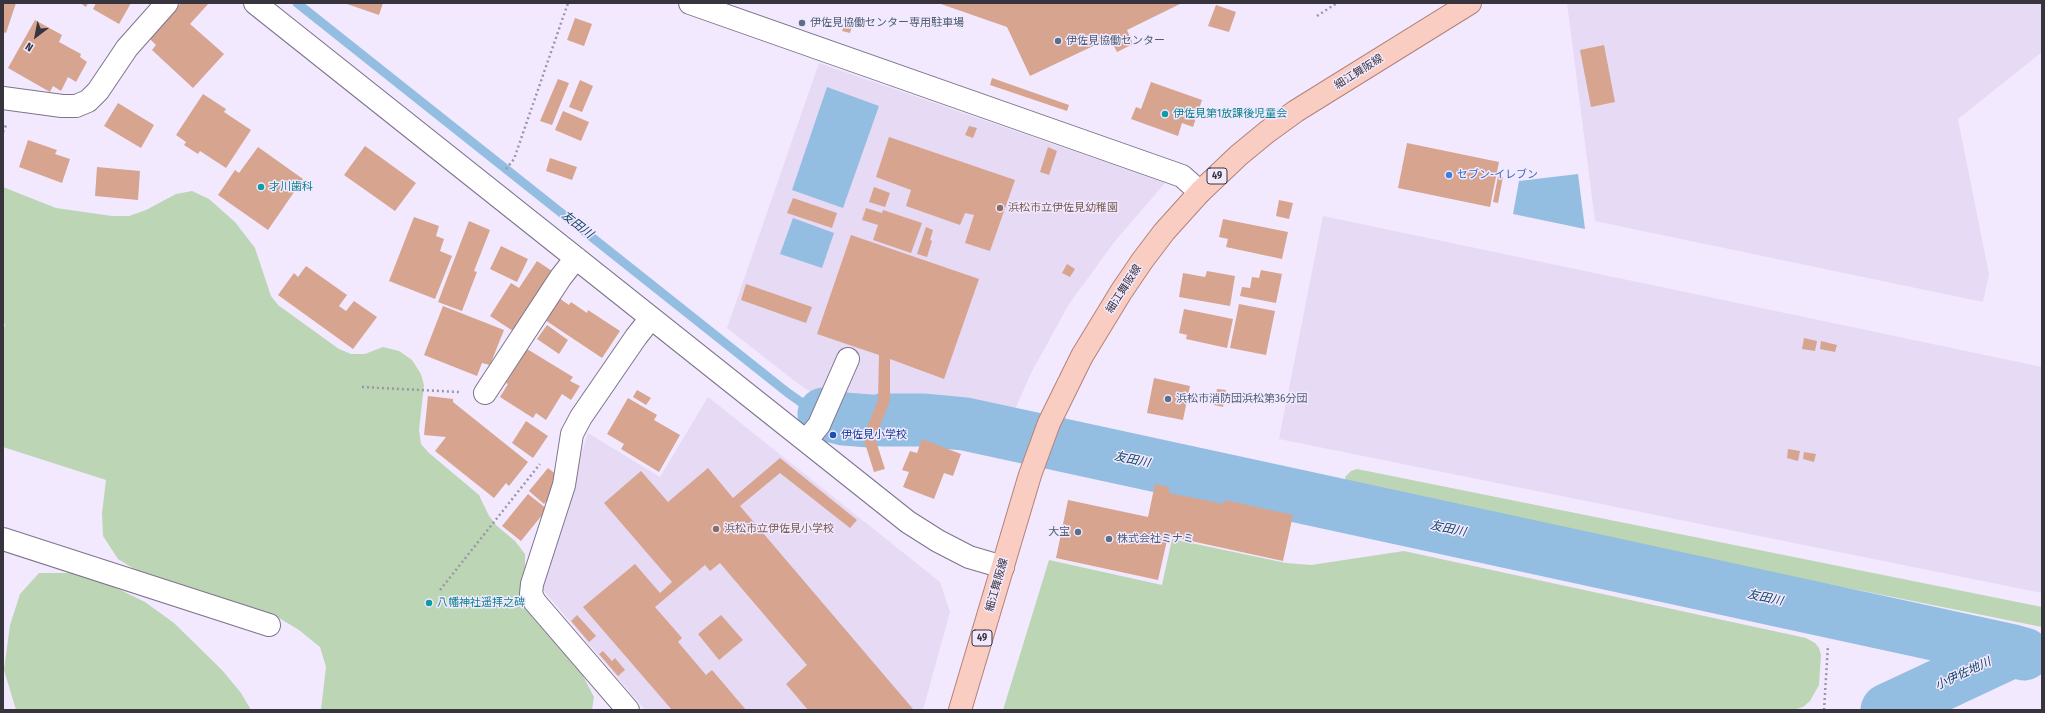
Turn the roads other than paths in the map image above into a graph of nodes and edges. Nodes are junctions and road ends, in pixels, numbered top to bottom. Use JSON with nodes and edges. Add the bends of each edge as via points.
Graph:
{"nodes":[{"id":1,"x":167,"y":3,"type":"edge"},
{"id":2,"x":255,"y":3,"type":"edge"},
{"id":3,"x":690,"y":3,"type":"edge"},
{"id":4,"x":1470,"y":3,"type":"edge"},
{"id":5,"x":3,"y":98,"type":"edge"},
{"id":6,"x":1200,"y":192,"type":"junction"},
{"id":7,"x":576,"y":258,"type":"junction"},
{"id":8,"x":651,"y":318,"type":"junction"},
{"id":9,"x":848,"y":359,"type":"dead end"},
{"id":10,"x":485,"y":393,"type":"road end"},
{"id":11,"x":812,"y":433,"type":"junction"},
{"id":12,"x":3,"y":539,"type":"edge"},
{"id":13,"x":1003,"y":567,"type":"junction"},
{"id":14,"x":269,"y":626,"type":"dead end"},
{"id":15,"x":628,"y":710,"type":"edge"},
{"id":16,"x":960,"y":710,"type":"edge"}],
"edges":[{"from":1,"to":5,"type":"street","via":[[127,48],[98,91],[88,101],[76,106],[62,106]]},
{"from":2,"to":7,"type":"street"},
{"from":3,"to":6,"type":"street","via":[[1182,176]]},
{"from":4,"to":6,"type":"main road","name":"細江舞阪線","number":"49","via":[[1296,111],[1239,155]]},
{"from":6,"to":13,"type":"main road","name":"細江舞阪線","number":"49","via":[[1164,232],[1121,292],[1082,356],[1038,453]]},
{"from":7,"to":8,"type":"street"},
{"from":7,"to":10,"type":"street"},
{"from":8,"to":11,"type":"street"},
{"from":8,"to":15,"type":"street","via":[[631,343],[572,434],[564,485],[531,594],[535,602]]},
{"from":9,"to":11,"type":"street"},
{"from":11,"to":13,"type":"street","via":[[908,522],[969,556]]},
{"from":12,"to":14,"type":"street"},
{"from":13,"to":16,"type":"main road","name":"細江舞阪線","number":"49"}]}
